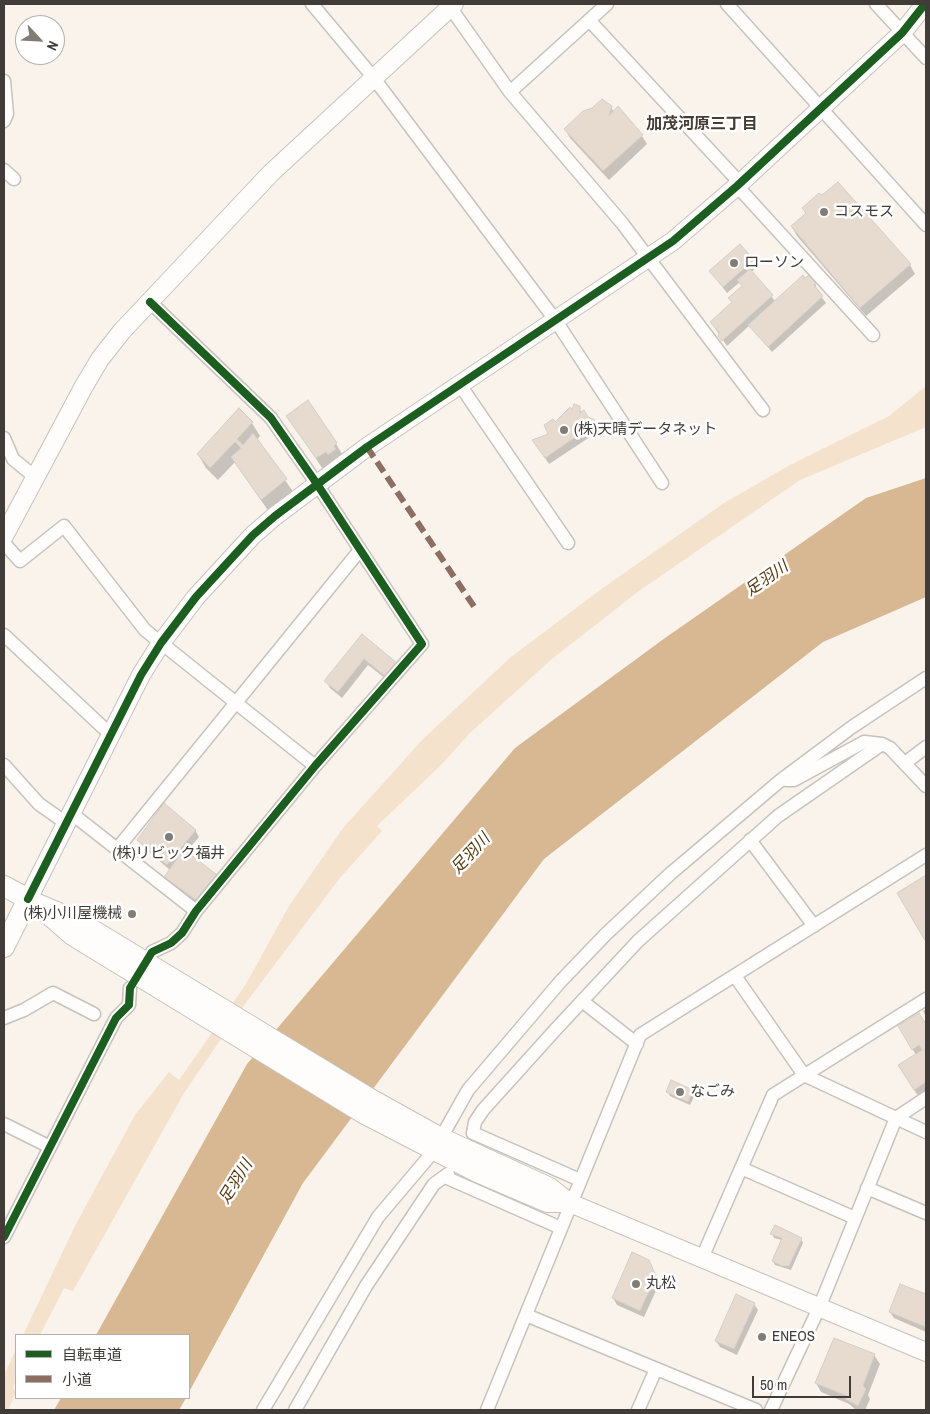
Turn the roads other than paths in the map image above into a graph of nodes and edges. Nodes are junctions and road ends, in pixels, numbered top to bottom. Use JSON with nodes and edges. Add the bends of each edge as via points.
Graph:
{"nodes":[{"id":1,"x":312,"y":4,"type":"edge"},
{"id":2,"x":607,"y":4,"type":"edge"},
{"id":3,"x":727,"y":4,"type":"edge"},
{"id":4,"x":876,"y":4,"type":"edge"},
{"id":5,"x":925,"y":4,"type":"edge"},
{"id":6,"x":452,"y":5,"type":"edge"},
{"id":7,"x":590,"y":20,"type":"junction"},
{"id":8,"x":902,"y":33,"type":"junction"},
{"id":9,"x":926,"y":58,"type":"edge"},
{"id":10,"x":373,"y":77,"type":"junction"},
{"id":11,"x":4,"y":81,"type":"edge"},
{"id":12,"x":510,"y":92,"type":"junction"},
{"id":13,"x":822,"y":108,"type":"junction"},
{"id":14,"x":4,"y":121,"type":"edge"},
{"id":15,"x":4,"y":170,"type":"edge"},
{"id":16,"x":14,"y":179,"type":"dead end"},
{"id":17,"x":738,"y":185,"type":"junction"},
{"id":18,"x":926,"y":225,"type":"edge"},
{"id":19,"x":650,"y":258,"type":"junction"},
{"id":20,"x":150,"y":302,"type":"junction"},
{"id":21,"x":556,"y":321,"type":"junction"},
{"id":22,"x":872,"y":335,"type":"dead end"},
{"id":23,"x":460,"y":385,"type":"junction"},
{"id":24,"x":764,"y":410,"type":"dead end"},
{"id":25,"x":4,"y":438,"type":"edge"},
{"id":26,"x":35,"y":477,"type":"junction"},
{"id":27,"x":662,"y":483,"type":"dead end"},
{"id":28,"x":317,"y":484,"type":"junction"},
{"id":29,"x":4,"y":536,"type":"edge"},
{"id":30,"x":4,"y":543,"type":"edge"},
{"id":31,"x":568,"y":543,"type":"dead end"},
{"id":32,"x":360,"y":550,"type":"junction"},
{"id":33,"x":4,"y":635,"type":"edge"},
{"id":34,"x":161,"y":643,"type":"junction"},
{"id":35,"x":926,"y":678,"type":"edge"},
{"id":36,"x":236,"y":703,"type":"junction"},
{"id":37,"x":110,"y":734,"type":"junction"},
{"id":38,"x":882,"y":744,"type":"junction"},
{"id":39,"x":926,"y":747,"type":"edge"},
{"id":40,"x":905,"y":763,"type":"junction"},
{"id":41,"x":4,"y":765,"type":"edge"},
{"id":42,"x":315,"y":766,"type":"junction"},
{"id":43,"x":781,"y":780,"type":"junction"},
{"id":44,"x":926,"y":786,"type":"edge"},
{"id":45,"x":69,"y":818,"type":"junction"},
{"id":46,"x":750,"y":840,"type":"junction"},
{"id":47,"x":117,"y":849,"type":"junction"},
{"id":48,"x":926,"y":855,"type":"edge"},
{"id":49,"x":4,"y":886,"type":"edge"},
{"id":50,"x":28,"y":899,"type":"junction"},
{"id":51,"x":196,"y":911,"type":"junction"},
{"id":52,"x":814,"y":926,"type":"junction"},
{"id":53,"x":4,"y":947,"type":"edge"},
{"id":54,"x":152,"y":952,"type":"dead end"},
{"id":55,"x":735,"y":976,"type":"junction"},
{"id":56,"x":130,"y":988,"type":"dead end"},
{"id":57,"x":926,"y":999,"type":"edge"},
{"id":58,"x":582,"y":1001,"type":"junction"},
{"id":59,"x":94,"y":1014,"type":"dead end"},
{"id":60,"x":4,"y":1018,"type":"edge"},
{"id":61,"x":637,"y":1044,"type":"junction"},
{"id":62,"x":804,"y":1075,"type":"junction"},
{"id":63,"x":926,"y":1098,"type":"edge"},
{"id":64,"x":896,"y":1118,"type":"junction"},
{"id":65,"x":4,"y":1124,"type":"edge"},
{"id":66,"x":926,"y":1132,"type":"edge"},
{"id":67,"x":434,"y":1143,"type":"junction"},
{"id":68,"x":50,"y":1148,"type":"junction"},
{"id":69,"x":741,"y":1168,"type":"junction"},
{"id":70,"x":580,"y":1180,"type":"junction"},
{"id":71,"x":867,"y":1188,"type":"junction"},
{"id":72,"x":570,"y":1203,"type":"junction"},
{"id":73,"x":926,"y":1213,"type":"edge"},
{"id":74,"x":855,"y":1218,"type":"junction"},
{"id":75,"x":561,"y":1228,"type":"junction"},
{"id":76,"x":4,"y":1237,"type":"edge"},
{"id":77,"x":702,"y":1258,"type":"junction"},
{"id":78,"x":819,"y":1308,"type":"junction"},
{"id":79,"x":526,"y":1315,"type":"junction"},
{"id":80,"x":926,"y":1352,"type":"edge"},
{"id":81,"x":656,"y":1369,"type":"junction"},
{"id":82,"x":264,"y":1410,"type":"edge"},
{"id":83,"x":295,"y":1410,"type":"edge"},
{"id":84,"x":487,"y":1410,"type":"edge"},
{"id":85,"x":638,"y":1410,"type":"edge"},
{"id":86,"x":756,"y":1410,"type":"edge"},
{"id":87,"x":771,"y":1410,"type":"edge"}],
"edges":[{"from":1,"to":10,"type":"street"},
{"from":2,"to":7,"type":"street"},
{"from":3,"to":13,"type":"street"},
{"from":4,"to":8,"type":"street"},
{"from":5,"to":8,"type":"street"},
{"from":6,"to":10,"type":"street"},
{"from":6,"to":12,"type":"street"},
{"from":7,"to":12,"type":"street"},
{"from":7,"to":17,"type":"street"},
{"from":8,"to":9,"type":"street"},
{"from":8,"to":13,"type":"street"},
{"from":10,"to":20,"type":"street","via":[[271,173]]},
{"from":10,"to":21,"type":"street"},
{"from":11,"to":14,"type":"street","via":[[7,114]]},
{"from":12,"to":19,"type":"street"},
{"from":13,"to":17,"type":"street"},
{"from":13,"to":18,"type":"street"},
{"from":15,"to":16,"type":"street"},
{"from":17,"to":19,"type":"street"},
{"from":17,"to":22,"type":"street"},
{"from":19,"to":21,"type":"street"},
{"from":19,"to":24,"type":"street"},
{"from":20,"to":26,"type":"street","via":[[100,360]]},
{"from":20,"to":28,"type":"street","via":[[271,418]]},
{"from":21,"to":23,"type":"street"},
{"from":21,"to":27,"type":"street"},
{"from":23,"to":28,"type":"street"},
{"from":23,"to":31,"type":"street"},
{"from":25,"to":26,"type":"street","via":[[13,459]]},
{"from":26,"to":29,"type":"street"},
{"from":28,"to":32,"type":"street"},
{"from":28,"to":34,"type":"street","via":[[253,535],[196,597]]},
{"from":30,"to":34,"type":"street","via":[[20,561],[64,526],[145,630]]},
{"from":32,"to":36,"type":"street"},
{"from":32,"to":42,"type":"street","via":[[422,644]]},
{"from":33,"to":37,"type":"street"},
{"from":34,"to":36,"type":"street"},
{"from":34,"to":37,"type":"street"},
{"from":35,"to":43,"type":"street"},
{"from":36,"to":42,"type":"street"},
{"from":36,"to":47,"type":"street"},
{"from":37,"to":45,"type":"street"},
{"from":38,"to":40,"type":"street"},
{"from":38,"to":43,"type":"street","via":[[864,742],[794,780]]},
{"from":38,"to":46,"type":"street","via":[[778,816]]},
{"from":39,"to":40,"type":"street"},
{"from":40,"to":44,"type":"street"},
{"from":41,"to":45,"type":"street","via":[[39,804]]},
{"from":42,"to":51,"type":"street"},
{"from":43,"to":67,"type":"street","via":[[670,874],[560,982],[468,1090]]},
{"from":45,"to":47,"type":"street"},
{"from":45,"to":50,"type":"street"},
{"from":46,"to":52,"type":"street"},
{"from":46,"to":58,"type":"street","via":[[638,941]]},
{"from":47,"to":51,"type":"street"},
{"from":48,"to":52,"type":"street"},
{"from":49,"to":50,"type":"main road"},
{"from":50,"to":53,"type":"main road"},
{"from":50,"to":67,"type":"street","via":[[72,936],[169,986],[363,1114]]},
{"from":51,"to":54,"type":"street","via":[[182,933],[171,943]]},
{"from":52,"to":55,"type":"street"},
{"from":55,"to":61,"type":"street","via":[[640,1035]]},
{"from":55,"to":62,"type":"street"},
{"from":56,"to":68,"type":"street","via":[[129,1005],[116,1018]]},
{"from":57,"to":62,"type":"street"},
{"from":58,"to":61,"type":"street"},
{"from":58,"to":70,"type":"street","via":[[483,1110],[475,1122],[473,1133]]},
{"from":59,"to":60,"type":"street","via":[[53,993]]},
{"from":61,"to":70,"type":"street"},
{"from":62,"to":64,"type":"street"},
{"from":62,"to":69,"type":"street","via":[[773,1095]]},
{"from":63,"to":64,"type":"street"},
{"from":64,"to":66,"type":"street"},
{"from":64,"to":71,"type":"street"},
{"from":65,"to":68,"type":"street"},
{"from":67,"to":72,"type":"street","via":[[550,1187]]},
{"from":67,"to":82,"type":"street","via":[[378,1217]]},
{"from":68,"to":76,"type":"street"},
{"from":69,"to":74,"type":"street"},
{"from":69,"to":77,"type":"street"},
{"from":70,"to":72,"type":"street"},
{"from":71,"to":73,"type":"street"},
{"from":71,"to":74,"type":"street"},
{"from":72,"to":75,"type":"street"},
{"from":72,"to":77,"type":"street"},
{"from":74,"to":78,"type":"street"},
{"from":75,"to":79,"type":"street"},
{"from":75,"to":83,"type":"street","via":[[447,1175],[434,1184],[366,1286]]},
{"from":77,"to":78,"type":"street"},
{"from":78,"to":80,"type":"street"},
{"from":78,"to":87,"type":"street"},
{"from":79,"to":81,"type":"street"},
{"from":79,"to":84,"type":"street"},
{"from":81,"to":85,"type":"street"},
{"from":81,"to":86,"type":"street"}]}
